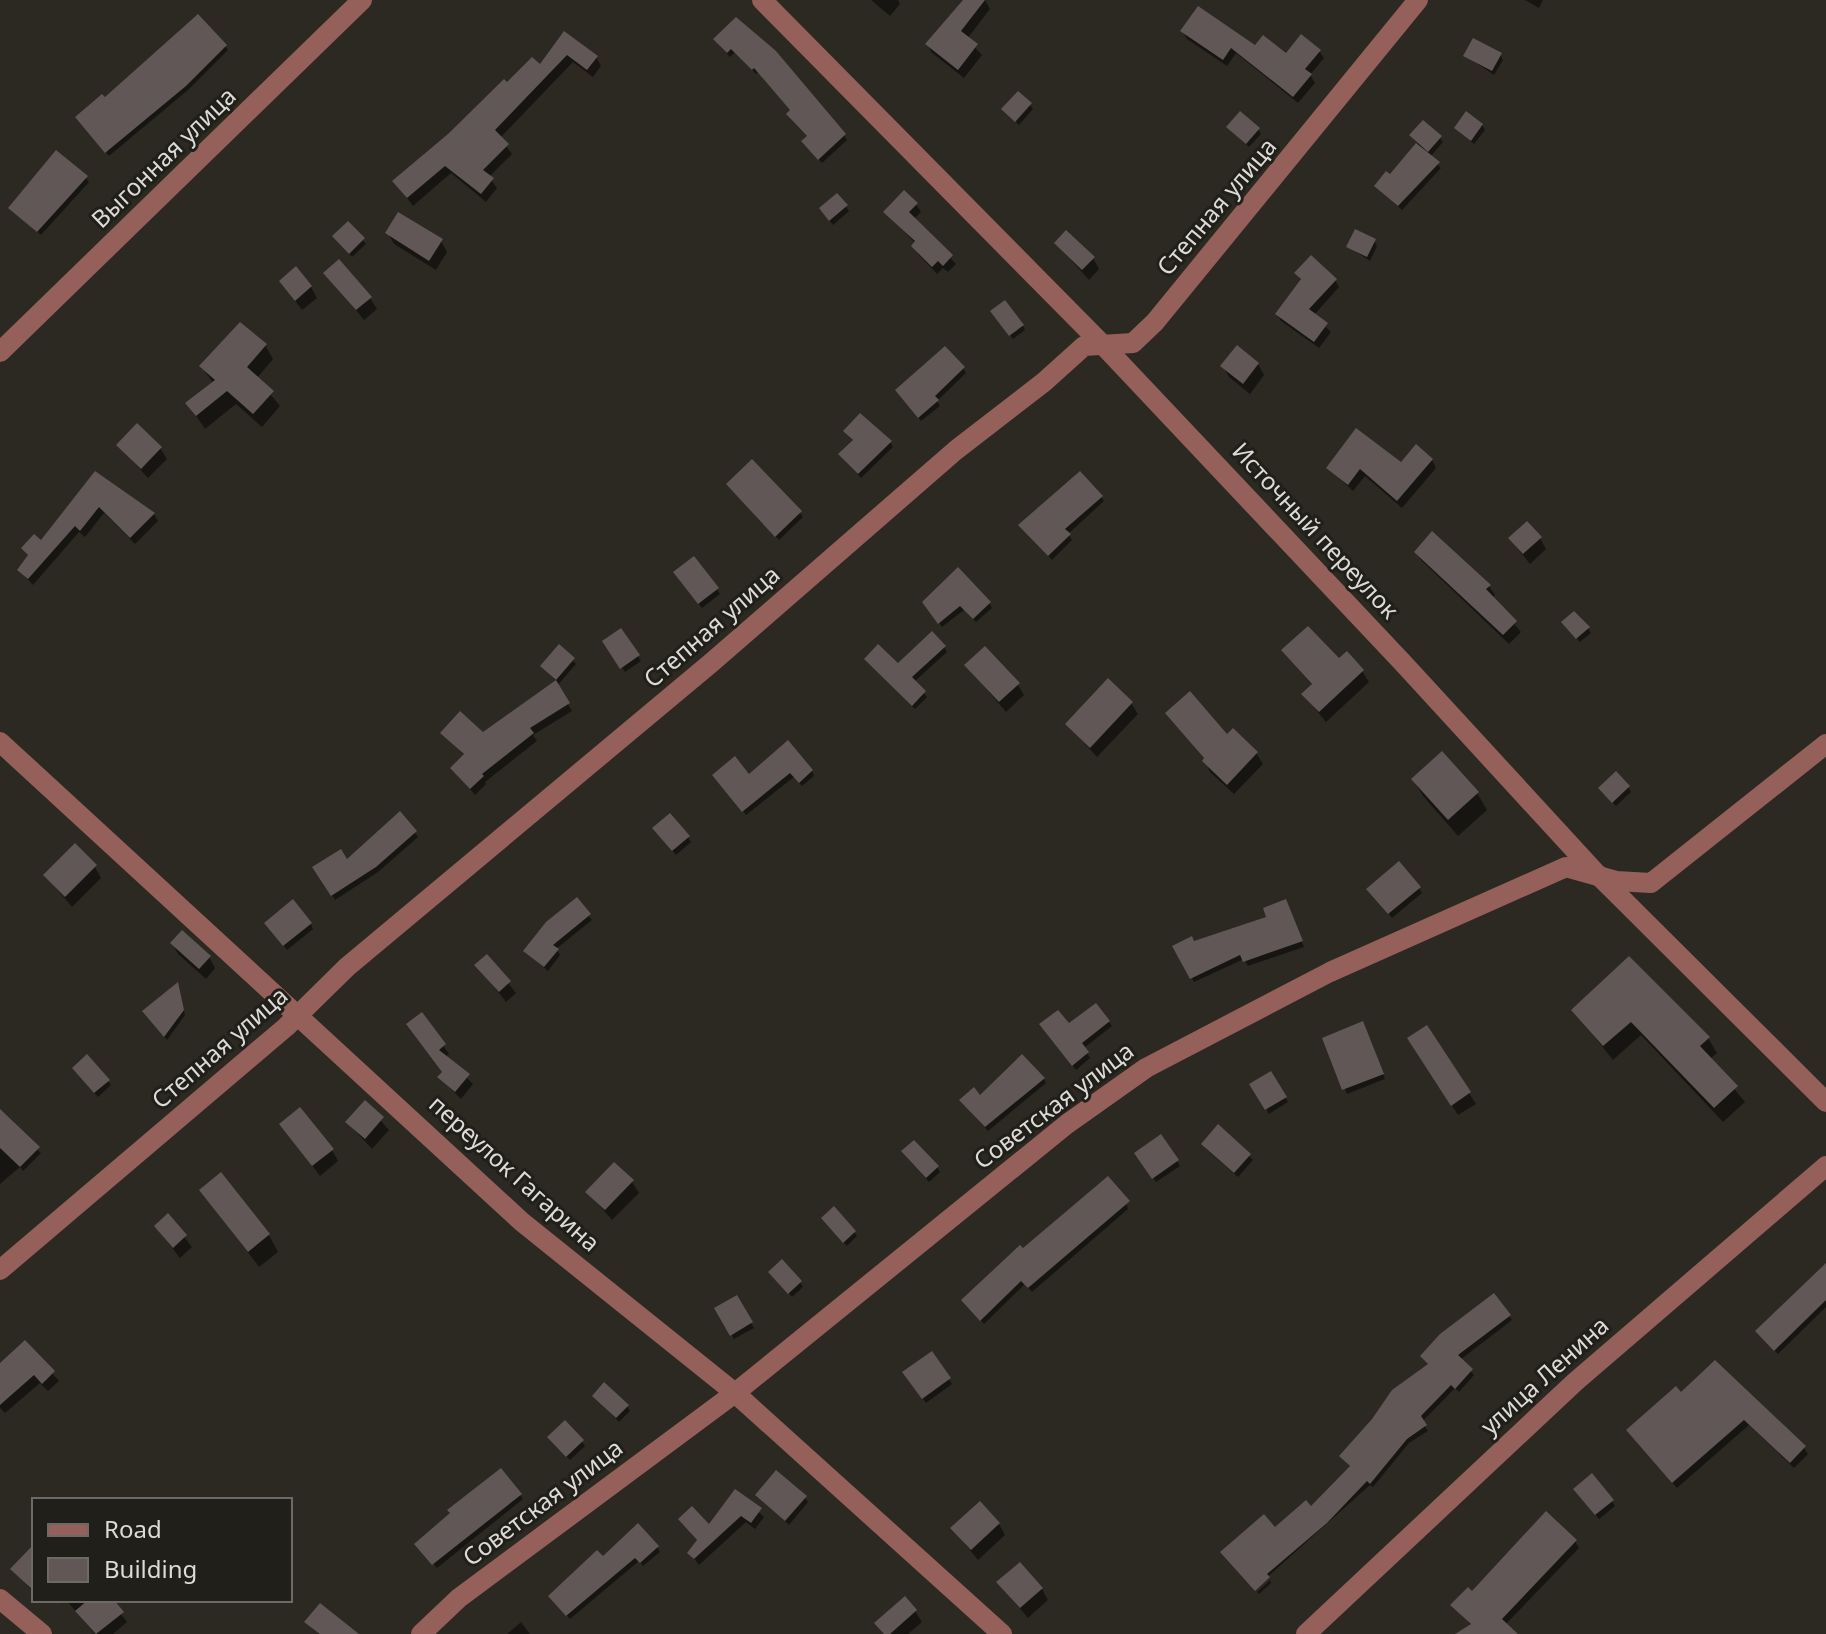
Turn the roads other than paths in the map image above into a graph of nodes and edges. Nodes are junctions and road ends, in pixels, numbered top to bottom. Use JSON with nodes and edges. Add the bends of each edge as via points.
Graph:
{"nodes":[{"id":1,"x":362,"y":0,"type":"edge"},
{"id":2,"x":762,"y":0,"type":"edge"},
{"id":3,"x":1418,"y":0,"type":"edge"},
{"id":4,"x":1102,"y":344,"type":"junction"},
{"id":5,"x":0,"y":352,"type":"edge"},
{"id":6,"x":0,"y":742,"type":"edge"},
{"id":7,"x":1826,"y":744,"type":"edge"},
{"id":8,"x":1595,"y":872,"type":"junction"},
{"id":9,"x":299,"y":1014,"type":"junction"},
{"id":10,"x":1826,"y":1102,"type":"edge"},
{"id":11,"x":1826,"y":1166,"type":"edge"},
{"id":12,"x":0,"y":1270,"type":"edge"},
{"id":13,"x":735,"y":1393,"type":"junction"},
{"id":14,"x":0,"y":1599,"type":"edge"},
{"id":15,"x":42,"y":1634,"type":"edge"},
{"id":16,"x":421,"y":1634,"type":"edge"},
{"id":17,"x":1002,"y":1634,"type":"edge"},
{"id":18,"x":1306,"y":1634,"type":"edge"}],
"edges":[{"from":1,"to":5,"type":"street","name":"Выгонная улица"},
{"from":2,"to":4,"type":"street","name":"Источный переулок"},
{"from":3,"to":4,"type":"street","name":"Степная улица","via":[[1155,322],[1133,343]]},
{"from":4,"to":8,"type":"street","name":"Источный переулок"},
{"from":4,"to":9,"type":"street","name":"Степная улица","via":[[1084,346],[956,450],[347,967]]},
{"from":6,"to":9,"type":"street","name":"переулок Гагарина"},
{"from":7,"to":8,"type":"street","name":"Советская улица","via":[[1651,883],[1616,881]]},
{"from":8,"to":10,"type":"street","name":"Источный переулок"},
{"from":8,"to":13,"type":"street","name":"Советская улица","via":[[1566,867],[1537,878],[1330,972],[1146,1068],[1067,1124]]},
{"from":9,"to":12,"type":"street","name":"Степная улица"},
{"from":9,"to":13,"type":"street","name":"переулок Гагарина","via":[[522,1222]]},
{"from":11,"to":18,"type":"street","name":"улица Ленина","via":[[1575,1382]]},
{"from":13,"to":16,"type":"street","name":"Советская улица","via":[[459,1598]]},
{"from":13,"to":17,"type":"street","name":"переулок Гагарина"},
{"from":14,"to":15,"type":"street"}]}
